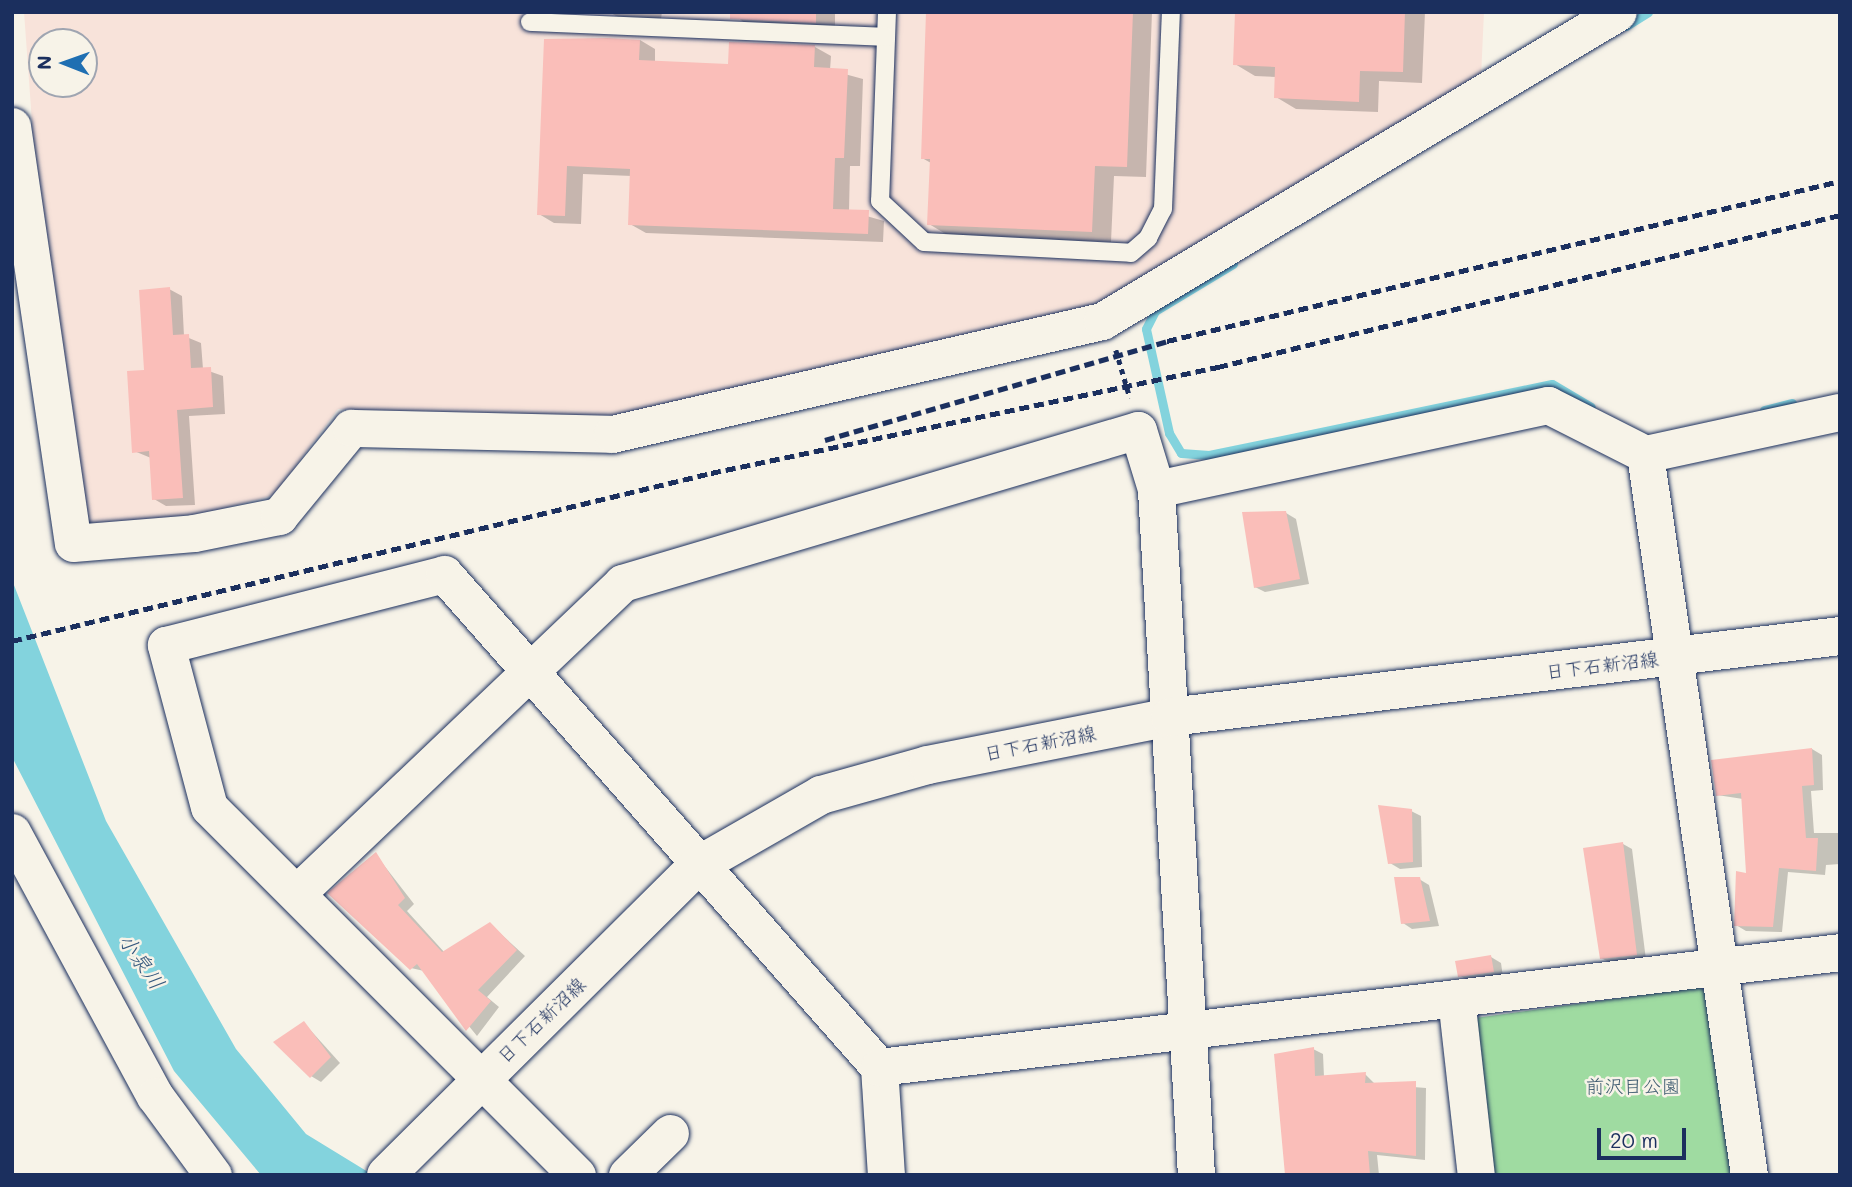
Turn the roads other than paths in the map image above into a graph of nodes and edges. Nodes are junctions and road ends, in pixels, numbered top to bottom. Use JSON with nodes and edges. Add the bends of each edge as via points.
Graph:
{"nodes":[{"id":1,"x":887,"y":12,"type":"edge"},
{"id":2,"x":1171,"y":12,"type":"edge"},
{"id":3,"x":1609,"y":15,"type":"edge"},
{"id":4,"x":663,"y":20,"type":"edge"},
{"id":5,"x":530,"y":22,"type":"dead end"},
{"id":6,"x":886,"y":37,"type":"junction"},
{"id":7,"x":12,"y":125,"type":"edge"},
{"id":8,"x":1840,"y":412,"type":"edge"},
{"id":9,"x":1645,"y":454,"type":"junction"},
{"id":10,"x":1156,"y":489,"type":"junction"},
{"id":11,"x":1840,"y":636,"type":"edge"},
{"id":12,"x":1676,"y":656,"type":"junction"},
{"id":13,"x":527,"y":667,"type":"junction"},
{"id":14,"x":1170,"y":718,"type":"junction"},
{"id":15,"x":12,"y":832,"type":"edge"},
{"id":16,"x":697,"y":866,"type":"junction"},
{"id":17,"x":298,"y":892,"type":"junction"},
{"id":18,"x":1840,"y":952,"type":"edge"},
{"id":19,"x":1720,"y":968,"type":"junction"},
{"id":20,"x":1457,"y":998,"type":"junction"},
{"id":21,"x":1186,"y":1029,"type":"junction"},
{"id":22,"x":879,"y":1068,"type":"junction"},
{"id":23,"x":480,"y":1079,"type":"junction"},
{"id":24,"x":670,"y":1133,"type":"dead end"},
{"id":25,"x":394,"y":1166,"type":"edge"},
{"id":26,"x":213,"y":1175,"type":"edge"},
{"id":27,"x":577,"y":1175,"type":"edge"},
{"id":28,"x":627,"y":1175,"type":"edge"},
{"id":29,"x":886,"y":1175,"type":"edge"},
{"id":30,"x":1196,"y":1175,"type":"edge"},
{"id":31,"x":1476,"y":1175,"type":"edge"},
{"id":32,"x":1749,"y":1175,"type":"edge"}],
"edges":[{"from":1,"to":6,"type":"lane"},
{"from":2,"to":6,"type":"lane","via":[[1163,209],[1148,238],[1130,253],[924,242],[880,201]]},
{"from":3,"to":7,"type":"street","via":[[1102,321],[612,434],[351,428],[279,516],[194,533],[73,543]]},
{"from":4,"to":5,"type":"lane"},
{"from":4,"to":6,"type":"lane"},
{"from":8,"to":9,"type":"street"},
{"from":9,"to":10,"type":"street","via":[[1548,405]]},
{"from":9,"to":12,"type":"street"},
{"from":10,"to":13,"type":"street","via":[[1138,430],[622,583]]},
{"from":10,"to":14,"type":"street"},
{"from":11,"to":12,"type":"main road","name":"日下石新沼線"},
{"from":12,"to":14,"type":"main road","name":"日下石新沼線"},
{"from":12,"to":19,"type":"street"},
{"from":13,"to":16,"type":"street"},
{"from":13,"to":17,"type":"street"},
{"from":13,"to":17,"type":"street","via":[[444,574],[166,645],[209,807]]},
{"from":14,"to":16,"type":"main road","name":"日下石新沼線","via":[[928,765],[821,795]]},
{"from":14,"to":21,"type":"street"},
{"from":15,"to":26,"type":"street","via":[[155,1096]]},
{"from":16,"to":22,"type":"street"},
{"from":16,"to":23,"type":"main road","name":"日下石新沼線"},
{"from":17,"to":23,"type":"street"},
{"from":18,"to":19,"type":"street"},
{"from":19,"to":20,"type":"street"},
{"from":19,"to":32,"type":"street"},
{"from":20,"to":21,"type":"street"},
{"from":20,"to":31,"type":"street"},
{"from":21,"to":22,"type":"street"},
{"from":21,"to":30,"type":"street"},
{"from":22,"to":29,"type":"street"},
{"from":23,"to":25,"type":"main road","name":"日下石新沼線"},
{"from":23,"to":27,"type":"street"},
{"from":24,"to":28,"type":"street"}]}
